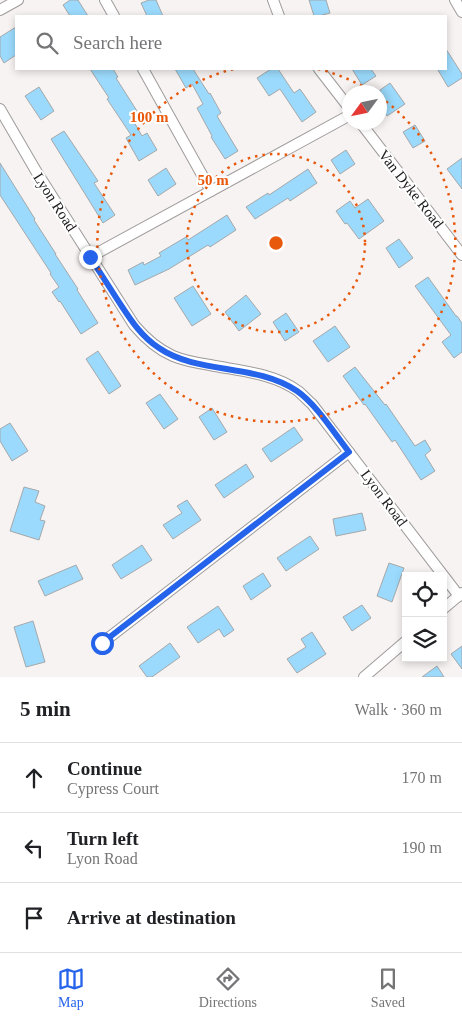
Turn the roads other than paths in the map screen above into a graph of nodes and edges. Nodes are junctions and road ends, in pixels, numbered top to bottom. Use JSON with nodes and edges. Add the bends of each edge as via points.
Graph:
{"nodes":[{"id":1,"x":18,"y":0,"type":"edge"},
{"id":2,"x":105,"y":0,"type":"edge"},
{"id":3,"x":273,"y":0,"type":"edge"},
{"id":4,"x":455,"y":0,"type":"edge"},
{"id":5,"x":0,"y":10,"type":"edge"},
{"id":6,"x":462,"y":12,"type":"edge"},
{"id":7,"x":113,"y":15,"type":"edge"},
{"id":8,"x":279,"y":15,"type":"edge"},
{"id":9,"x":144,"y":70,"type":"edge"},
{"id":10,"x":320,"y":70,"type":"edge"},
{"id":11,"x":342,"y":99,"type":"edge"},
{"id":12,"x":0,"y":109,"type":"edge"},
{"id":13,"x":342,"y":119,"type":"edge"},
{"id":14,"x":366,"y":130,"type":"edge"},
{"id":15,"x":211,"y":191,"type":"junction"},
{"id":16,"x":462,"y":255,"type":"edge"},
{"id":17,"x":90,"y":257,"type":"junction"},
{"id":18,"x":349,"y":452,"type":"junction"},
{"id":19,"x":460,"y":595,"type":"edge"},
{"id":20,"x":447,"y":606,"type":"edge"},
{"id":21,"x":102,"y":643,"type":"dead end"},
{"id":22,"x":402,"y":644,"type":"edge"},
{"id":23,"x":364,"y":677,"type":"edge"}],
"edges":[{"from":1,"to":5,"type":"street"},
{"from":2,"to":7,"type":"street"},
{"from":3,"to":8,"type":"street"},
{"from":4,"to":6,"type":"street"},
{"from":9,"to":15,"type":"street"},
{"from":10,"to":11,"type":"street"},
{"from":12,"to":17,"type":"street","name":"Lyon Road"},
{"from":13,"to":15,"type":"street"},
{"from":14,"to":16,"type":"street","name":"Van Dyke Road"},
{"from":15,"to":17,"type":"street"},
{"from":17,"to":18,"type":"street","name":"Lyon Road","via":[[134,325],[159,348],[187,361],[282,382],[312,404]]},
{"from":18,"to":19,"type":"street","name":"Lyon Road"},
{"from":18,"to":21,"type":"street"},
{"from":19,"to":20,"type":"street"},
{"from":22,"to":23,"type":"street"}]}
